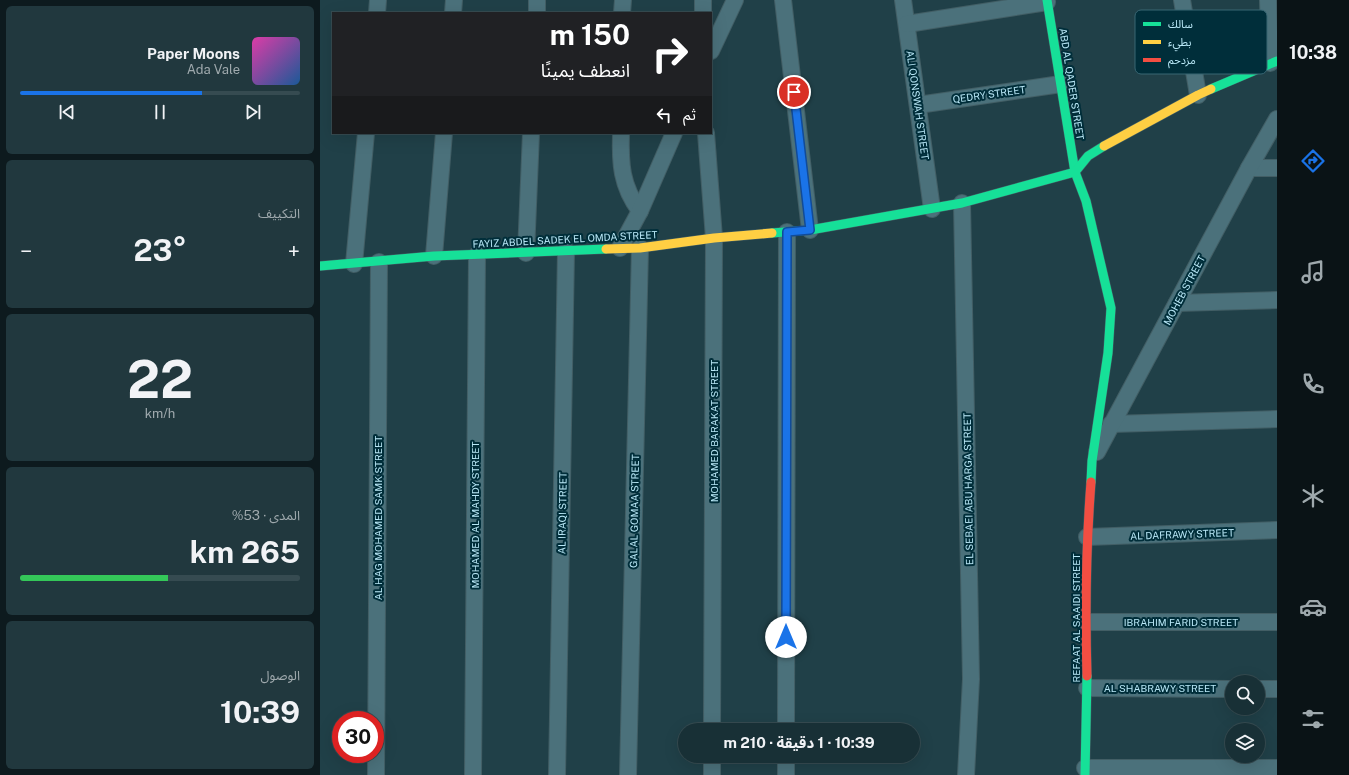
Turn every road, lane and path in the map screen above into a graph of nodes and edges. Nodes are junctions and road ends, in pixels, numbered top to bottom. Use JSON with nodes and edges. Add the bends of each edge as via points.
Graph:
{"nodes":[{"id":1,"x":378,"y":0,"type":"edge"},
{"id":2,"x":454,"y":0,"type":"edge"},
{"id":3,"x":537,"y":0,"type":"edge"},
{"id":4,"x":623,"y":0,"type":"edge"},
{"id":5,"x":703,"y":0,"type":"edge"},
{"id":6,"x":736,"y":0,"type":"edge"},
{"id":7,"x":783,"y":0,"type":"edge"},
{"id":8,"x":903,"y":0,"type":"edge"},
{"id":9,"x":1182,"y":0,"type":"edge"},
{"id":10,"x":1268,"y":0,"type":"edge"},
{"id":11,"x":1047,"y":1,"type":"edge"},
{"id":12,"x":1184,"y":10,"type":"edge"},
{"id":13,"x":377,"y":12,"type":"edge"},
{"id":14,"x":453,"y":12,"type":"edge"},
{"id":15,"x":537,"y":12,"type":"edge"},
{"id":16,"x":622,"y":12,"type":"edge"},
{"id":17,"x":703,"y":12,"type":"edge"},
{"id":18,"x":906,"y":24,"type":"junction"},
{"id":19,"x":712,"y":49,"type":"edge"},
{"id":20,"x":1274,"y":62,"type":"edge"},
{"id":21,"x":1194,"y":74,"type":"edge"},
{"id":22,"x":1246,"y":74,"type":"edge"},
{"id":23,"x":1061,"y":84,"type":"junction"},
{"id":24,"x":1198,"y":95,"type":"junction"},
{"id":25,"x":918,"y":105,"type":"junction"},
{"id":26,"x":1277,"y":119,"type":"edge"},
{"id":27,"x":366,"y":134,"type":"edge"},
{"id":28,"x":444,"y":134,"type":"edge"},
{"id":29,"x":531,"y":134,"type":"edge"},
{"id":30,"x":621,"y":134,"type":"edge"},
{"id":31,"x":674,"y":134,"type":"edge"},
{"id":32,"x":706,"y":134,"type":"edge"},
{"id":33,"x":1249,"y":168,"type":"junction"},
{"id":34,"x":1277,"y":168,"type":"edge"},
{"id":35,"x":1075,"y":172,"type":"junction"},
{"id":36,"x":962,"y":203,"type":"junction"},
{"id":37,"x":932,"y":209,"type":"junction"},
{"id":38,"x":640,"y":211,"type":"junction"},
{"id":39,"x":810,"y":230,"type":"junction"},
{"id":40,"x":787,"y":232,"type":"junction"},
{"id":41,"x":714,"y":238,"type":"junction"},
{"id":42,"x":620,"y":248,"type":"junction"},
{"id":43,"x":640,"y":248,"type":"junction"},
{"id":44,"x":566,"y":251,"type":"junction"},
{"id":45,"x":526,"y":253,"type":"junction"},
{"id":46,"x":477,"y":255,"type":"junction"},
{"id":47,"x":434,"y":256,"type":"junction"},
{"id":48,"x":379,"y":262,"type":"junction"},
{"id":49,"x":354,"y":264,"type":"junction"},
{"id":50,"x":320,"y":266,"type":"edge"},
{"id":51,"x":1277,"y":300,"type":"edge"},
{"id":52,"x":1177,"y":303,"type":"junction"},
{"id":53,"x":1277,"y":419,"type":"edge"},
{"id":54,"x":1112,"y":424,"type":"junction"},
{"id":55,"x":1092,"y":461,"type":"junction"},
{"id":56,"x":1277,"y":530,"type":"edge"},
{"id":57,"x":1087,"y":537,"type":"junction"},
{"id":58,"x":1085,"y":622,"type":"junction"},
{"id":59,"x":1277,"y":622,"type":"edge"},
{"id":60,"x":1087,"y":688,"type":"junction"},
{"id":61,"x":1225,"y":689,"type":"edge"},
{"id":62,"x":1265,"y":689,"type":"edge"},
{"id":63,"x":1277,"y":689,"type":"edge"},
{"id":64,"x":712,"y":723,"type":"edge"},
{"id":65,"x":786,"y":723,"type":"edge"},
{"id":66,"x":712,"y":763,"type":"edge"},
{"id":67,"x":786,"y":763,"type":"edge"},
{"id":68,"x":1277,"y":768,"type":"edge"},
{"id":69,"x":1085,"y":772,"type":"edge"},
{"id":70,"x":376,"y":775,"type":"edge"},
{"id":71,"x":474,"y":775,"type":"edge"},
{"id":72,"x":557,"y":775,"type":"edge"},
{"id":73,"x":628,"y":775,"type":"edge"},
{"id":74,"x":712,"y":775,"type":"edge"},
{"id":75,"x":786,"y":775,"type":"edge"},
{"id":76,"x":966,"y":775,"type":"edge"}],
"edges":[{"from":1,"to":13,"type":"street"},
{"from":2,"to":14,"type":"street"},
{"from":3,"to":15,"type":"street"},
{"from":4,"to":16,"type":"street"},
{"from":5,"to":17,"type":"street"},
{"from":6,"to":19,"type":"street"},
{"from":7,"to":39,"type":"street"},
{"from":8,"to":18,"type":"street","name":"ALI QONSWAH STREET"},
{"from":9,"to":12,"type":"street"},
{"from":10,"to":20,"type":"street"},
{"from":11,"to":18,"type":"street"},
{"from":11,"to":23,"type":"street","name":"ABD AL QADER STREET"},
{"from":18,"to":25,"type":"street","name":"ALI QONSWAH STREET"},
{"from":21,"to":24,"type":"street"},
{"from":22,"to":24,"type":"street"},
{"from":23,"to":25,"type":"street","name":"QEDRY STREET"},
{"from":23,"to":35,"type":"street","name":"ABD AL QADER STREET"},
{"from":24,"to":35,"type":"street","via":[[1099,149],[1088,156]]},
{"from":25,"to":37,"type":"street","name":"ALI QONSWAH STREET"},
{"from":26,"to":33,"type":"street","name":"MOHEB STREET"},
{"from":27,"to":49,"type":"street"},
{"from":28,"to":47,"type":"street"},
{"from":29,"to":45,"type":"street"},
{"from":30,"to":38,"type":"street","via":[[623,179],[627,191]]},
{"from":31,"to":38,"type":"street"},
{"from":32,"to":41,"type":"street","name":"MOHAMED BARAKAT STREET"},
{"from":33,"to":34,"type":"street"},
{"from":33,"to":52,"type":"street","name":"MOHEB STREET"},
{"from":35,"to":36,"type":"street","name":"FAYIZ ABDEL SADEK EL OMDA STREET"},
{"from":35,"to":55,"type":"street","name":"ABD AL QADER STREET","via":[[1086,200],[1110,308],[1108,353]]},
{"from":36,"to":37,"type":"street","name":"FAYIZ ABDEL SADEK EL OMDA STREET"},
{"from":36,"to":76,"type":"street","name":"EL SEBAEI ABU HARGA STREET","via":[[971,679]]},
{"from":37,"to":39,"type":"street","name":"FAYIZ ABDEL SADEK EL OMDA STREET"},
{"from":38,"to":42,"type":"street"},
{"from":39,"to":40,"type":"street","name":"FAYIZ ABDEL SADEK EL OMDA STREET"},
{"from":40,"to":41,"type":"street","name":"FAYIZ ABDEL SADEK EL OMDA STREET"},
{"from":40,"to":65,"type":"street"},
{"from":41,"to":43,"type":"street","name":"FAYIZ ABDEL SADEK EL OMDA STREET"},
{"from":41,"to":64,"type":"street","name":"MOHAMED BARAKAT STREET"},
{"from":42,"to":43,"type":"street","name":"FAYIZ ABDEL SADEK EL OMDA STREET"},
{"from":42,"to":44,"type":"street","name":"FAYIZ ABDEL SADEK EL OMDA STREET"},
{"from":43,"to":73,"type":"street","name":"GALAL GOMAA STREET"},
{"from":44,"to":45,"type":"street","name":"FAYIZ ABDEL SADEK EL OMDA STREET"},
{"from":44,"to":72,"type":"street","name":"AL IRAQI STREET"},
{"from":45,"to":46,"type":"street","name":"FAYIZ ABDEL SADEK EL OMDA STREET"},
{"from":46,"to":47,"type":"street","name":"FAYIZ ABDEL SADEK EL OMDA STREET"},
{"from":46,"to":71,"type":"street","name":"MOHAMED AL MAHDY STREET"},
{"from":47,"to":48,"type":"street","name":"FAYIZ ABDEL SADEK EL OMDA STREET"},
{"from":48,"to":49,"type":"street","name":"FAYIZ ABDEL SADEK EL OMDA STREET"},
{"from":48,"to":70,"type":"street","name":"AL HAG MOHAMED SAMK STREET"},
{"from":49,"to":50,"type":"street","name":"FAYIZ ABDEL SADEK EL OMDA STREET"},
{"from":51,"to":52,"type":"street"},
{"from":52,"to":54,"type":"street","name":"MOHEB STREET"},
{"from":53,"to":54,"type":"street"},
{"from":54,"to":55,"type":"street","name":"MOHEB STREET"},
{"from":55,"to":57,"type":"street","name":"REFAAT AL SAAIDI STREET"},
{"from":56,"to":57,"type":"street","name":"AL DAFRAWY STREET"},
{"from":57,"to":58,"type":"street","name":"REFAAT AL SAAIDI STREET"},
{"from":58,"to":59,"type":"street","name":"IBRAHIM FARID STREET"},
{"from":58,"to":60,"type":"street","name":"REFAAT AL SAAIDI STREET"},
{"from":60,"to":61,"type":"street","name":"AL SHABRAWY STREET"},
{"from":60,"to":69,"type":"street","name":"REFAAT AL SAAIDI STREET"},
{"from":62,"to":63,"type":"street"},
{"from":66,"to":74,"type":"street"},
{"from":67,"to":75,"type":"street"},
{"from":68,"to":69,"type":"street"}]}
